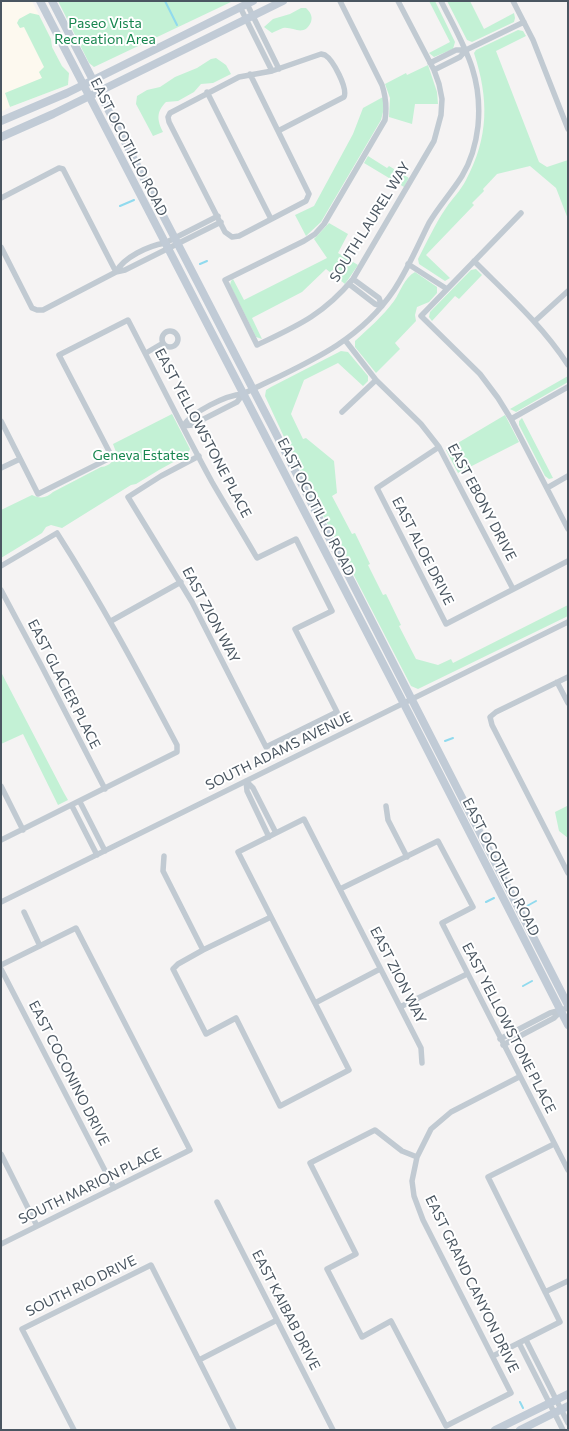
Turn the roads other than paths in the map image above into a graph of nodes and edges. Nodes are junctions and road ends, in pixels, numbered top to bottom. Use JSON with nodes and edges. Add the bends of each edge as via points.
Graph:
{"nodes":[{"id":1,"x":40,"y":1,"type":"edge"},
{"id":2,"x":52,"y":1,"type":"edge"},
{"id":3,"x":283,"y":1,"type":"edge"},
{"id":4,"x":340,"y":1,"type":"edge"},
{"id":5,"x":398,"y":1,"type":"edge"},
{"id":6,"x":440,"y":1,"type":"edge"},
{"id":7,"x":513,"y":1,"type":"edge"},
{"id":8,"x":246,"y":4,"type":"edge"},
{"id":9,"x":249,"y":18,"type":"junction"},
{"id":10,"x":524,"y":22,"type":"junction"},
{"id":11,"x":267,"y":45,"type":"junction"},
{"id":12,"x":261,"y":48,"type":"junction"},
{"id":13,"x":466,"y":50,"type":"junction"},
{"id":14,"x":430,"y":63,"type":"junction"},
{"id":15,"x":280,"y":69,"type":"junction"},
{"id":16,"x":434,"y":70,"type":"junction"},
{"id":17,"x":272,"y":71,"type":"junction"},
{"id":18,"x":250,"y":74,"type":"junction"},
{"id":19,"x":92,"y":80,"type":"junction"},
{"id":20,"x":83,"y":85,"type":"junction"},
{"id":21,"x":98,"y":92,"type":"junction"},
{"id":22,"x":206,"y":92,"type":"junction"},
{"id":23,"x":89,"y":97,"type":"junction"},
{"id":24,"x":1,"y":121,"type":"edge"},
{"id":25,"x":568,"y":130,"type":"edge"},
{"id":26,"x":278,"y":131,"type":"junction"},
{"id":27,"x":1,"y":137,"type":"edge"},
{"id":28,"x":1,"y":198,"type":"edge"},
{"id":29,"x":521,"y":213,"type":"dead end"},
{"id":30,"x":219,"y":219,"type":"junction"},
{"id":31,"x":272,"y":219,"type":"junction"},
{"id":32,"x":176,"y":241,"type":"junction"},
{"id":33,"x":166,"y":246,"type":"junction"},
{"id":34,"x":1,"y":248,"type":"edge"},
{"id":35,"x":138,"y":254,"type":"junction"},
{"id":36,"x":474,"y":261,"type":"junction"},
{"id":37,"x":142,"y":262,"type":"junction"},
{"id":38,"x":408,"y":264,"type":"junction"},
{"id":39,"x":116,"y":272,"type":"junction"},
{"id":40,"x":351,"y":281,"type":"junction"},
{"id":41,"x":447,"y":289,"type":"junction"},
{"id":42,"x":568,"y":291,"type":"edge"},
{"id":43,"x":382,"y":306,"type":"junction"},
{"id":44,"x":535,"y":321,"type":"junction"},
{"id":45,"x":345,"y":340,"type":"junction"},
{"id":46,"x":163,"y":343,"type":"dead end"},
{"id":47,"x":146,"y":353,"type":"junction"},
{"id":48,"x":568,"y":365,"type":"edge"},
{"id":49,"x":376,"y":380,"type":"junction"},
{"id":50,"x":568,"y":387,"type":"edge"},
{"id":51,"x":253,"y":388,"type":"junction"},
{"id":52,"x":243,"y":394,"type":"junction"},
{"id":53,"x":342,"y":412,"type":"dead end"},
{"id":54,"x":511,"y":419,"type":"junction"},
{"id":55,"x":1,"y":421,"type":"edge"},
{"id":56,"x":182,"y":426,"type":"junction"},
{"id":57,"x":439,"y":447,"type":"junction"},
{"id":58,"x":199,"y":456,"type":"junction"},
{"id":59,"x":20,"y":459,"type":"junction"},
{"id":60,"x":1,"y":468,"type":"edge"},
{"id":61,"x":568,"y":476,"type":"edge"},
{"id":62,"x":547,"y":488,"type":"junction"},
{"id":63,"x":568,"y":530,"type":"edge"},
{"id":64,"x":568,"y":562,"type":"edge"},
{"id":65,"x":1,"y":566,"type":"edge"},
{"id":66,"x":180,"y":582,"type":"junction"},
{"id":67,"x":513,"y":589,"type":"junction"},
{"id":68,"x":1,"y":590,"type":"edge"},
{"id":69,"x":111,"y":621,"type":"junction"},
{"id":70,"x":568,"y":622,"type":"edge"},
{"id":71,"x":568,"y":676,"type":"edge"},
{"id":72,"x":557,"y":682,"type":"junction"},
{"id":73,"x":412,"y":699,"type":"junction"},
{"id":74,"x":404,"y":704,"type":"junction"},
{"id":75,"x":568,"y":704,"type":"edge"},
{"id":76,"x":336,"y":712,"type":"joint"},
{"id":77,"x":246,"y":781,"type":"junction"},
{"id":78,"x":1,"y":786,"type":"edge"},
{"id":79,"x":105,"y":789,"type":"junction"},
{"id":80,"x":80,"y":802,"type":"junction"},
{"id":81,"x":72,"y":806,"type":"junction"},
{"id":82,"x":386,"y":806,"type":"dead end"},
{"id":83,"x":23,"y":830,"type":"junction"},
{"id":84,"x":276,"y":834,"type":"junction"},
{"id":85,"x":269,"y":837,"type":"junction"},
{"id":86,"x":1,"y":840,"type":"edge"},
{"id":87,"x":105,"y":851,"type":"junction"},
{"id":88,"x":97,"y":855,"type":"junction"},
{"id":89,"x":164,"y":856,"type":"dead end"},
{"id":90,"x":407,"y":857,"type":"junction"},
{"id":91,"x":568,"y":873,"type":"edge"},
{"id":92,"x":340,"y":889,"type":"junction"},
{"id":93,"x":1,"y":902,"type":"edge"},
{"id":94,"x":24,"y":912,"type":"dead end"},
{"id":95,"x":271,"y":917,"type":"junction"},
{"id":96,"x":40,"y":946,"type":"junction"},
{"id":97,"x":203,"y":950,"type":"junction"},
{"id":98,"x":1,"y":965,"type":"edge"},
{"id":99,"x":1,"y":969,"type":"edge"},
{"id":100,"x":380,"y":969,"type":"junction"},
{"id":101,"x":467,"y":974,"type":"junction"},
{"id":102,"x":315,"y":1003,"type":"junction"},
{"id":103,"x":400,"y":1007,"type":"junction"},
{"id":104,"x":565,"y":1008,"type":"edge"},
{"id":105,"x":568,"y":1025,"type":"edge"},
{"id":106,"x":501,"y":1042,"type":"junction"},
{"id":107,"x":422,"y":1063,"type":"dead end"},
{"id":108,"x":519,"y":1076,"type":"junction"},
{"id":109,"x":554,"y":1144,"type":"junction"},
{"id":110,"x":1,"y":1154,"type":"edge"},
{"id":111,"x":417,"y":1156,"type":"junction"},
{"id":112,"x":568,"y":1170,"type":"edge"},
{"id":113,"x":114,"y":1188,"type":"junction"},
{"id":114,"x":217,"y":1202,"type":"dead end"},
{"id":115,"x":37,"y":1226,"type":"junction"},
{"id":116,"x":1,"y":1244,"type":"edge"},
{"id":117,"x":568,"y":1281,"type":"edge"},
{"id":118,"x":545,"y":1292,"type":"junction"},
{"id":119,"x":277,"y":1320,"type":"junction"},
{"id":120,"x":526,"y":1340,"type":"junction"},
{"id":121,"x":519,"y":1343,"type":"junction"},
{"id":122,"x":493,"y":1356,"type":"junction"},
{"id":123,"x":199,"y":1360,"type":"junction"},
{"id":124,"x":568,"y":1394,"type":"edge"},
{"id":125,"x":553,"y":1402,"type":"junction"},
{"id":126,"x":561,"y":1409,"type":"edge"},
{"id":127,"x":568,"y":1423,"type":"edge"},
{"id":128,"x":74,"y":1430,"type":"edge"},
{"id":129,"x":234,"y":1430,"type":"edge"},
{"id":130,"x":333,"y":1430,"type":"edge"},
{"id":131,"x":496,"y":1430,"type":"edge"},
{"id":132,"x":520,"y":1430,"type":"edge"},
{"id":133,"x":563,"y":1430,"type":"edge"}],
"edges":[{"from":1,"to":20,"type":"main road","name":"EAST OCOTILLO ROAD"},
{"from":2,"to":19,"type":"main road","name":"EAST OCOTILLO ROAD"},
{"from":3,"to":9,"type":"main road"},
{"from":4,"to":40,"type":"street","name":"SOUTH LAUREL WAY","via":[[382,85],[387,103],[385,120],[315,234],[224,280],[257,345],[323,310]]},
{"from":5,"to":14,"type":"street","name":"SOUTH LAUREL WAY"},
{"from":6,"to":13,"type":"street"},
{"from":7,"to":10,"type":"street"},
{"from":8,"to":9,"type":"street"},
{"from":8,"to":19,"type":"main road"},
{"from":9,"to":11,"type":"street"},
{"from":9,"to":12,"type":"street"},
{"from":9,"to":21,"type":"main road"},
{"from":10,"to":13,"type":"street"},
{"from":10,"to":25,"type":"street"},
{"from":11,"to":12,"type":"street"},
{"from":11,"to":15,"type":"street"},
{"from":12,"to":17,"type":"street"},
{"from":13,"to":14,"type":"street","via":[[456,50]]},
{"from":13,"to":16,"type":"street","via":[[460,57]]},
{"from":13,"to":38,"type":"street","via":[[479,97],[477,139],[462,176],[431,221]]},
{"from":14,"to":16,"type":"street","name":"SOUTH LAUREL WAY"},
{"from":15,"to":17,"type":"street"},
{"from":15,"to":26,"type":"street","via":[[325,54],[331,60],[345,94],[341,100]]},
{"from":16,"to":40,"type":"street","name":"SOUTH LAUREL WAY","via":[[442,100],[434,141]]},
{"from":17,"to":18,"type":"street"},
{"from":18,"to":22,"type":"street"},
{"from":18,"to":26,"type":"street"},
{"from":19,"to":20,"type":"main road"},
{"from":19,"to":21,"type":"main road","name":"EAST OCOTILLO ROAD"},
{"from":20,"to":23,"type":"main road","name":"EAST OCOTILLO ROAD"},
{"from":20,"to":24,"type":"main road"},
{"from":21,"to":23,"type":"main road"},
{"from":21,"to":32,"type":"main road","name":"EAST OCOTILLO ROAD"},
{"from":22,"to":30,"type":"street","via":[[173,110],[168,117]]},
{"from":22,"to":31,"type":"street"},
{"from":23,"to":27,"type":"main road"},
{"from":23,"to":33,"type":"main road","name":"EAST OCOTILLO ROAD"},
{"from":26,"to":31,"type":"street","via":[[309,194],[306,201]]},
{"from":28,"to":39,"type":"street","via":[[59,168],[63,169]]},
{"from":29,"to":36,"type":"street"},
{"from":30,"to":31,"type":"street","via":[[228,235],[235,237]]},
{"from":30,"to":32,"type":"street"},
{"from":32,"to":33,"type":"street"},
{"from":32,"to":51,"type":"main road","name":"EAST OCOTILLO ROAD"},
{"from":33,"to":35,"type":"street","via":[[156,245]]},
{"from":33,"to":37,"type":"street"},
{"from":33,"to":52,"type":"main road","name":"EAST OCOTILLO ROAD"},
{"from":34,"to":39,"type":"street","via":[[32,308],[37,310],[43,310]]},
{"from":35,"to":37,"type":"street"},
{"from":35,"to":39,"type":"street","via":[[121,263]]},
{"from":36,"to":41,"type":"street"},
{"from":36,"to":44,"type":"street"},
{"from":37,"to":39,"type":"street"},
{"from":38,"to":41,"type":"street"},
{"from":38,"to":43,"type":"street"},
{"from":40,"to":43,"type":"street","via":[[375,304]]},
{"from":41,"to":54,"type":"street","via":[[421,316],[480,374]]},
{"from":42,"to":44,"type":"street"},
{"from":43,"to":45,"type":"street"},
{"from":44,"to":48,"type":"street"},
{"from":45,"to":49,"type":"street","name":"EAST EBONY DRIVE"},
{"from":45,"to":51,"type":"street"},
{"from":46,"to":47,"type":"street"},
{"from":47,"to":56,"type":"street","name":"EAST YELLOWSTONE PLACE"},
{"from":47,"to":59,"type":"street","name":"EAST YELLOWSTONE PLACE","via":[[128,320],[59,355],[112,457],[38,494]]},
{"from":49,"to":53,"type":"street"},
{"from":49,"to":57,"type":"street","name":"EAST EBONY DRIVE","via":[[421,424]]},
{"from":50,"to":54,"type":"street"},
{"from":51,"to":52,"type":"street"},
{"from":51,"to":73,"type":"main road","name":"EAST OCOTILLO ROAD"},
{"from":52,"to":56,"type":"street","via":[[237,402],[192,425]]},
{"from":52,"to":74,"type":"main road","name":"EAST OCOTILLO ROAD"},
{"from":54,"to":62,"type":"street"},
{"from":55,"to":59,"type":"street"},
{"from":56,"to":58,"type":"street","name":"EAST YELLOWSTONE PLACE"},
{"from":57,"to":67,"type":"street","name":"EAST EBONY DRIVE"},
{"from":57,"to":67,"type":"street","name":"EAST ALOE DRIVE","via":[[377,488],[446,624]]},
{"from":58,"to":66,"type":"street","name":"EAST ZION WAY","via":[[128,497]]},
{"from":58,"to":76,"type":"street","name":"EAST YELLOWSTONE PLACE","via":[[257,558],[296,539],[332,611],[295,629]]},
{"from":59,"to":60,"type":"street"},
{"from":61,"to":62,"type":"street"},
{"from":62,"to":63,"type":"street"},
{"from":64,"to":67,"type":"street"},
{"from":65,"to":69,"type":"street","via":[[57,533]]},
{"from":66,"to":69,"type":"street"},
{"from":66,"to":76,"type":"street","name":"EAST ZION WAY","via":[[266,747]]},
{"from":68,"to":79,"type":"street","name":"EAST GLACIER PLACE"},
{"from":69,"to":79,"type":"street","via":[[177,746],[177,752]]},
{"from":70,"to":73,"type":"street","name":"SOUTH ADAMS AVENUE"},
{"from":71,"to":72,"type":"street"},
{"from":72,"to":75,"type":"street"},
{"from":72,"to":91,"type":"street","via":[[490,717]]},
{"from":73,"to":74,"type":"street","name":"SOUTH ADAMS AVENUE"},
{"from":73,"to":104,"type":"main road","name":"EAST OCOTILLO ROAD"},
{"from":74,"to":77,"type":"street","name":"SOUTH ADAMS AVENUE"},
{"from":74,"to":104,"type":"main road","name":"EAST OCOTILLO ROAD"},
{"from":77,"to":84,"type":"street","via":[[253,788]]},
{"from":77,"to":85,"type":"street","via":[[247,791]]},
{"from":77,"to":87,"type":"street","name":"SOUTH ADAMS AVENUE"},
{"from":78,"to":83,"type":"street"},
{"from":79,"to":80,"type":"street"},
{"from":80,"to":81,"type":"street"},
{"from":80,"to":87,"type":"street"},
{"from":81,"to":83,"type":"street"},
{"from":81,"to":88,"type":"street"},
{"from":82,"to":90,"type":"street","via":[[388,820]]},
{"from":83,"to":86,"type":"street"},
{"from":84,"to":85,"type":"street"},
{"from":84,"to":92,"type":"street","name":"EAST ZION WAY","via":[[304,819]]},
{"from":85,"to":95,"type":"street","via":[[238,852]]},
{"from":87,"to":88,"type":"street","name":"SOUTH ADAMS AVENUE"},
{"from":88,"to":93,"type":"street","name":"SOUTH ADAMS AVENUE"},
{"from":89,"to":97,"type":"street","via":[[164,871]]},
{"from":90,"to":92,"type":"street"},
{"from":90,"to":101,"type":"street","name":"EAST YELLOWSTONE PLACE","via":[[438,841],[473,907],[442,923]]},
{"from":92,"to":100,"type":"street","name":"EAST ZION WAY"},
{"from":94,"to":96,"type":"street"},
{"from":95,"to":97,"type":"street"},
{"from":95,"to":102,"type":"street"},
{"from":96,"to":98,"type":"street"},
{"from":96,"to":113,"type":"street","name":"SOUTH MARION PLACE","via":[[76,928],[190,1150]]},
{"from":97,"to":102,"type":"street","via":[[173,969],[206,1034],[236,1018],[280,1106],[349,1070]]},
{"from":99,"to":113,"type":"street","name":"EAST COCONINO DRIVE"},
{"from":100,"to":102,"type":"street"},
{"from":100,"to":103,"type":"street","name":"EAST ZION WAY"},
{"from":101,"to":103,"type":"street"},
{"from":101,"to":106,"type":"street","name":"EAST YELLOWSTONE PLACE"},
{"from":103,"to":107,"type":"street","name":"EAST ZION WAY","via":[[421,1048]]},
{"from":104,"to":105,"type":"main road","name":"EAST OCOTILLO ROAD"},
{"from":104,"to":106,"type":"street","via":[[554,1018]]},
{"from":106,"to":108,"type":"street","name":"EAST YELLOWSTONE PLACE"},
{"from":108,"to":109,"type":"street","name":"EAST YELLOWSTONE PLACE"},
{"from":108,"to":111,"type":"street","via":[[451,1112],[431,1129]]},
{"from":109,"to":112,"type":"street","name":"EAST YELLOWSTONE PLACE"},
{"from":109,"to":118,"type":"street","via":[[488,1178]]},
{"from":110,"to":115,"type":"street"},
{"from":111,"to":122,"type":"street","name":"EAST GRAND CANYON DRIVE","via":[[412,1181],[423,1220]]},
{"from":111,"to":122,"type":"street","name":"EAST GRAND CANYON DRIVE","via":[[402,1151],[375,1130],[310,1164],[356,1254],[327,1269],[362,1337],[391,1321],[446,1426],[511,1393]]},
{"from":113,"to":115,"type":"street","name":"SOUTH MARION PLACE"},
{"from":114,"to":119,"type":"street","name":"EAST KAIBAB DRIVE"},
{"from":115,"to":116,"type":"street","name":"SOUTH MARION PLACE"},
{"from":117,"to":118,"type":"street"},
{"from":118,"to":120,"type":"street","via":[[560,1322]]},
{"from":119,"to":123,"type":"street"},
{"from":119,"to":130,"type":"street","name":"EAST KAIBAB DRIVE"},
{"from":120,"to":121,"type":"street"},
{"from":120,"to":125,"type":"street","name":"EAST GRAND CANYON DRIVE"},
{"from":121,"to":122,"type":"street"},
{"from":121,"to":125,"type":"street","name":"EAST GRAND CANYON DRIVE"},
{"from":123,"to":128,"type":"street","name":"SOUTH RIO DRIVE","via":[[151,1265],[22,1329]]},
{"from":123,"to":129,"type":"street"},
{"from":124,"to":125,"type":"main road"},
{"from":125,"to":126,"type":"street","name":"EAST GRAND CANYON DRIVE"},
{"from":125,"to":131,"type":"main road"},
{"from":126,"to":127,"type":"street","name":"EAST GRAND CANYON DRIVE"},
{"from":126,"to":132,"type":"main road"},
{"from":126,"to":133,"type":"street","name":"EAST GRAND CANYON DRIVE"}]}
